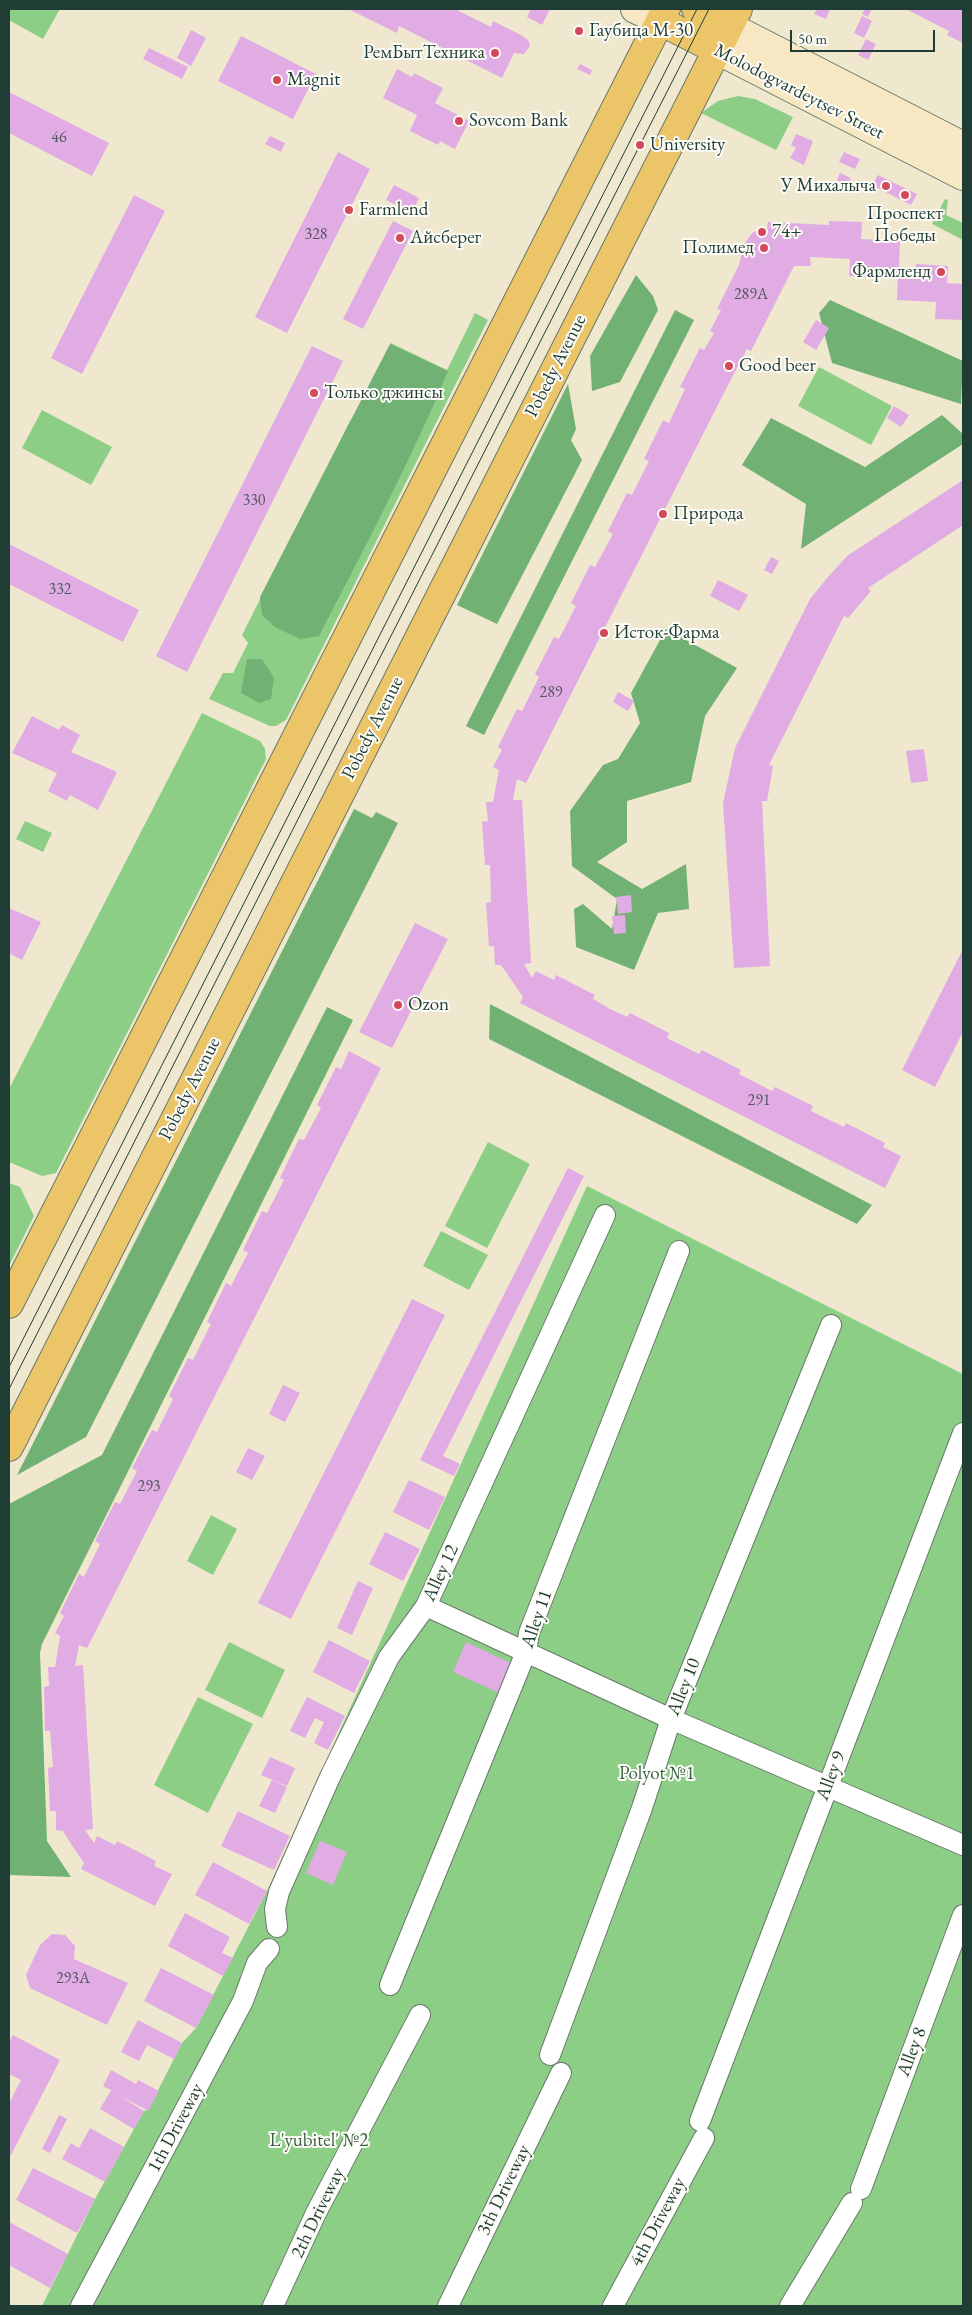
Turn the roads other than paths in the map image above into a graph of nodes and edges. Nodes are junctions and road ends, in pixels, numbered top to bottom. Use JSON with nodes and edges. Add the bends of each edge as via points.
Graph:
{"nodes":[{"id":1,"x":635,"y":9,"type":"edge"},
{"id":2,"x":696,"y":9,"type":"edge"},
{"id":3,"x":663,"y":15,"type":"edge"},
{"id":4,"x":728,"y":28,"type":"edge"},
{"id":5,"x":963,"y":146,"type":"edge"},
{"id":6,"x":963,"y":176,"type":"edge"},
{"id":7,"x":605,"y":1215,"type":"dead end"},
{"id":8,"x":679,"y":1251,"type":"dead end"},
{"id":9,"x":9,"y":1304,"type":"edge"},
{"id":10,"x":831,"y":1325,"type":"dead end"},
{"id":11,"x":963,"y":1433,"type":"edge"},
{"id":12,"x":9,"y":1447,"type":"edge"},
{"id":13,"x":426,"y":1606,"type":"junction"},
{"id":14,"x":526,"y":1652,"type":"junction"},
{"id":15,"x":671,"y":1719,"type":"junction"},
{"id":16,"x":827,"y":1786,"type":"junction"},
{"id":17,"x":963,"y":1845,"type":"edge"},
{"id":18,"x":963,"y":1914,"type":"edge"},
{"id":19,"x":277,"y":1927,"type":"dead end"},
{"id":20,"x":268,"y":1949,"type":"dead end"},
{"id":21,"x":390,"y":1985,"type":"dead end"},
{"id":22,"x":420,"y":2015,"type":"dead end"},
{"id":23,"x":550,"y":2054,"type":"dead end"},
{"id":24,"x":561,"y":2073,"type":"dead end"},
{"id":25,"x":702,"y":2129,"type":"joint"},
{"id":26,"x":81,"y":2306,"type":"edge"},
{"id":27,"x":273,"y":2306,"type":"edge"},
{"id":28,"x":448,"y":2306,"type":"edge"},
{"id":29,"x":613,"y":2306,"type":"edge"},
{"id":30,"x":790,"y":2306,"type":"edge"}],
"edges":[{"from":1,"to":3,"type":"main road","name":"Molodogvardeytsev Street"},
{"from":2,"to":4,"type":"main road","name":"Molodogvardeytsev Street"},
{"from":3,"to":4,"type":"main road","name":"Molodogvardeytsev Street"},
{"from":3,"to":9,"type":"main road"},
{"from":4,"to":5,"type":"main road","name":"Molodogvardeytsev Street"},
{"from":4,"to":6,"type":"main road","name":"Molodogvardeytsev Street"},
{"from":4,"to":12,"type":"main road","name":"Pobedy Avenue"},
{"from":7,"to":13,"type":"street","name":"Alley 12"},
{"from":8,"to":14,"type":"street","name":"Alley 11","via":[[529,1633]]},
{"from":10,"to":15,"type":"street","name":"Alley 10"},
{"from":11,"to":16,"type":"street","name":"Alley 9"},
{"from":13,"to":14,"type":"street"},
{"from":13,"to":19,"type":"street","name":"Alley 12","via":[[389,1657],[330,1777],[279,1892],[275,1909]]},
{"from":14,"to":15,"type":"street"},
{"from":14,"to":21,"type":"street","name":"Alley 11"},
{"from":15,"to":16,"type":"street"},
{"from":15,"to":23,"type":"street","name":"Alley 10","via":[[642,1808]]},
{"from":16,"to":17,"type":"street"},
{"from":16,"to":25,"type":"street","name":"Alley 9"},
{"from":18,"to":30,"type":"street","name":"Alley 8","via":[[857,2196]]},
{"from":20,"to":26,"type":"street","name":"1th Driveway","via":[[256,1963],[243,2001]]},
{"from":22,"to":27,"type":"street","name":"2th Driveway","via":[[316,2213]]},
{"from":24,"to":28,"type":"street","name":"3th Driveway"},
{"from":25,"to":29,"type":"street","name":"4th Driveway"}]}
